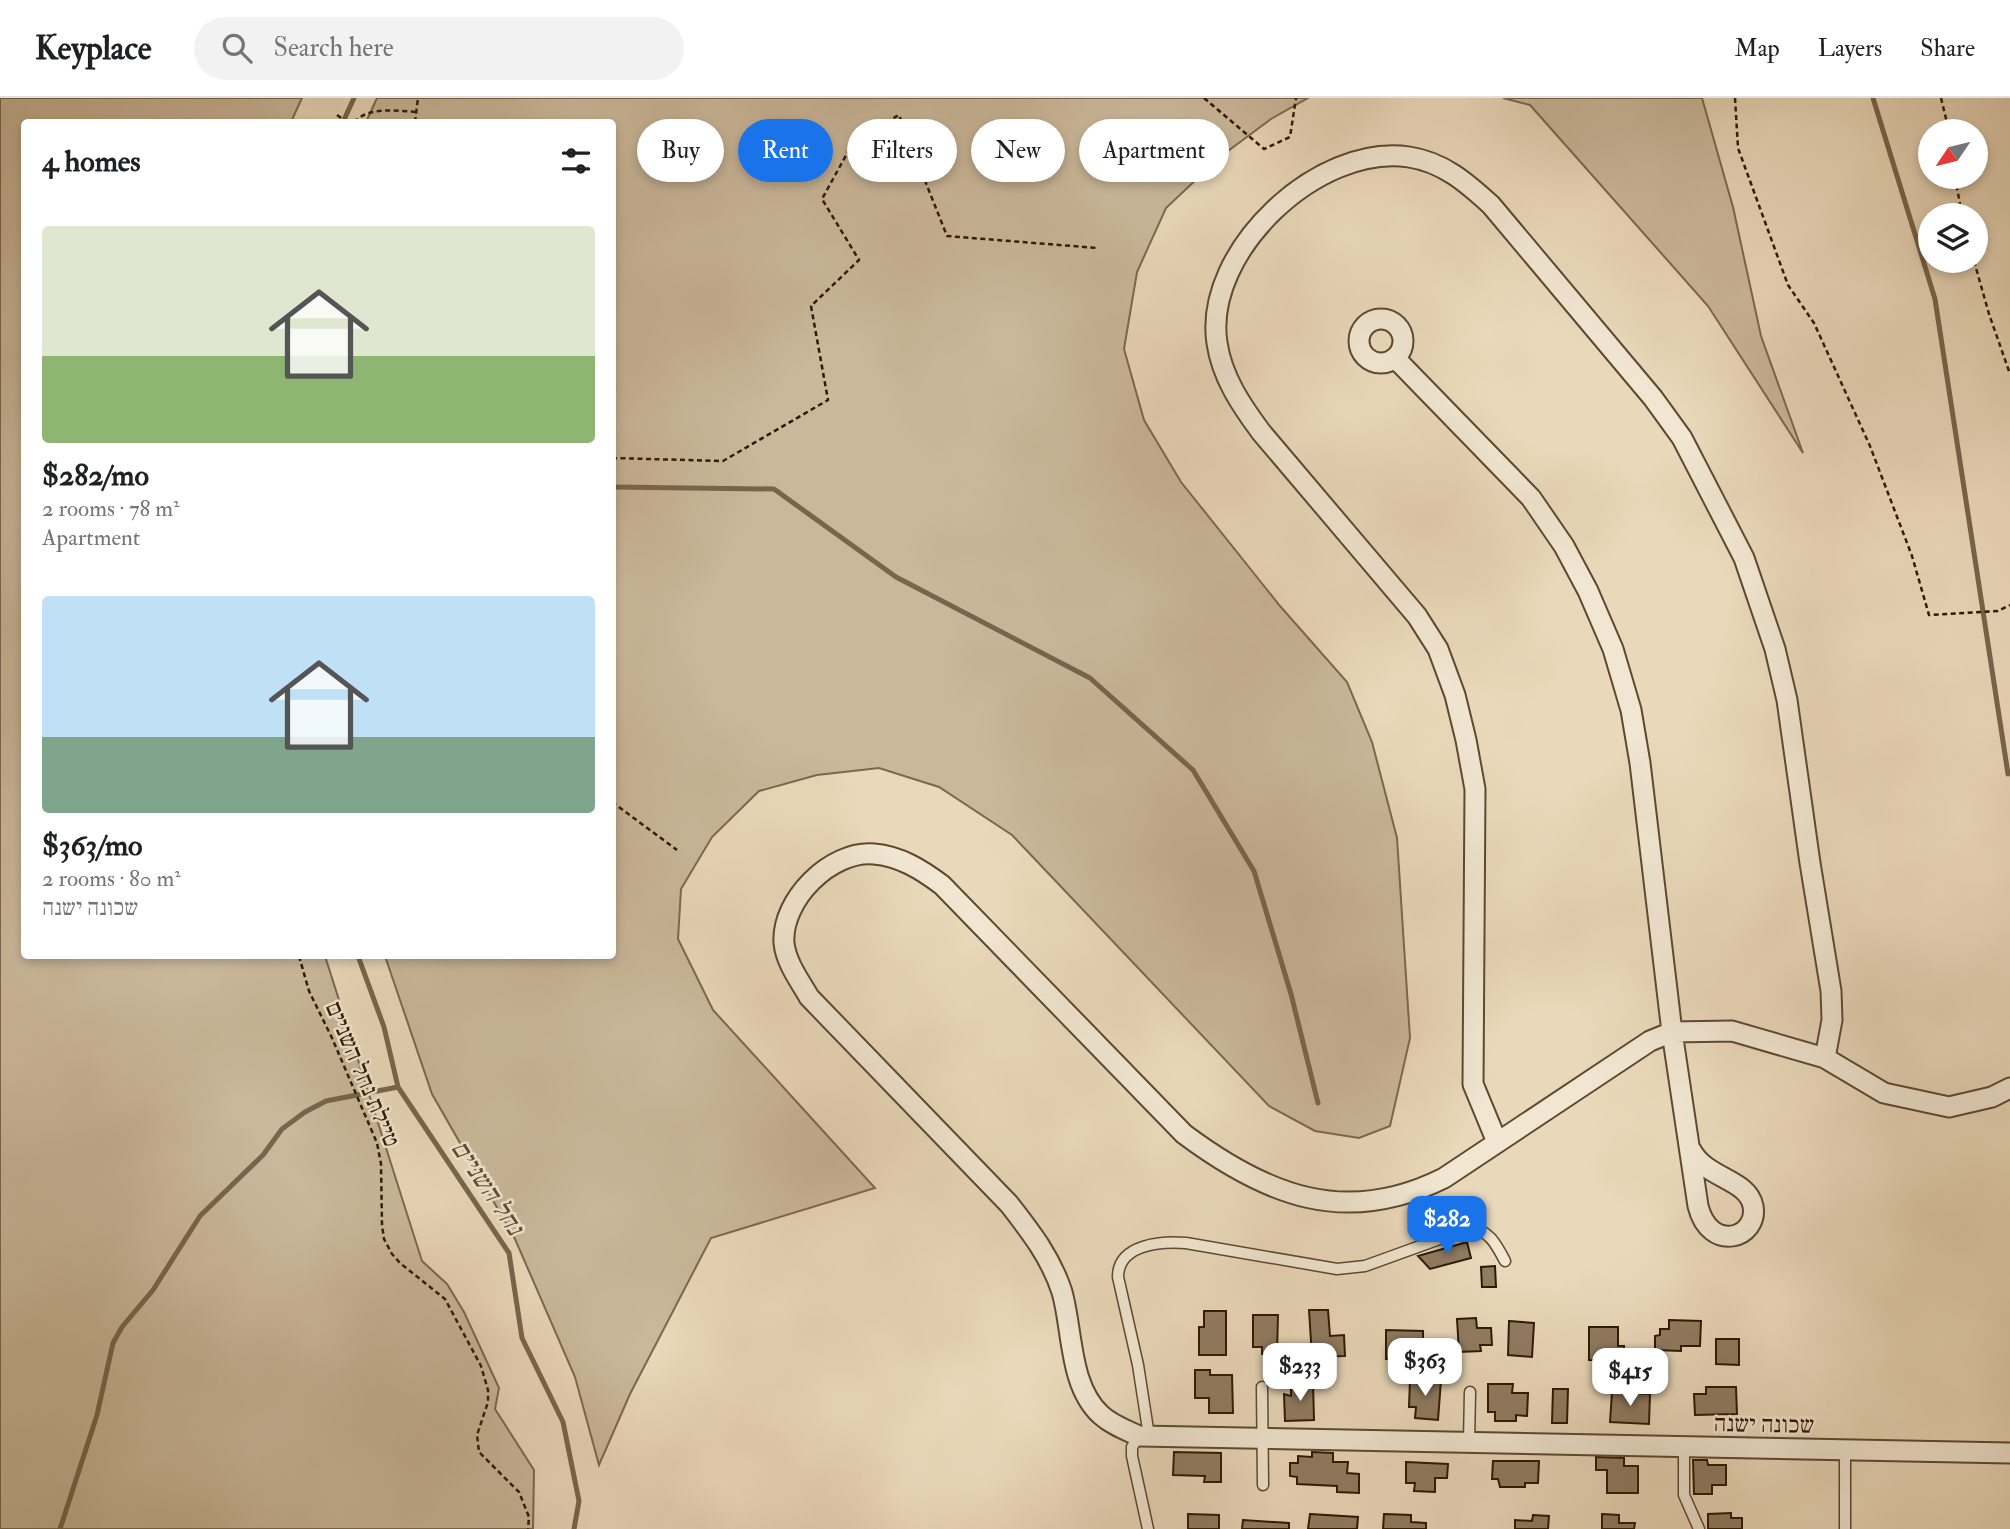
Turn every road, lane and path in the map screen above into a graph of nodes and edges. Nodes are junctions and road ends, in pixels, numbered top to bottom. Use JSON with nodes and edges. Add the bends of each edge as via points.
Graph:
{"nodes":[{"id":1,"x":418,"y":98,"type":"edge"},
{"id":2,"x":1204,"y":98,"type":"edge"},
{"id":3,"x":1296,"y":98,"type":"edge"},
{"id":4,"x":1735,"y":98,"type":"edge"},
{"id":5,"x":1941,"y":98,"type":"edge"},
{"id":6,"x":417,"y":112,"type":"junction"},
{"id":7,"x":337,"y":115,"type":"dead end"},
{"id":8,"x":343,"y":119,"type":"edge"},
{"id":9,"x":359,"y":119,"type":"edge"},
{"id":10,"x":416,"y":119,"type":"edge"},
{"id":11,"x":1946,"y":119,"type":"edge"},
{"id":12,"x":1097,"y":248,"type":"dead end"},
{"id":13,"x":1977,"y":273,"type":"edge"},
{"id":14,"x":1395,"y":358,"type":"dead end"},
{"id":15,"x":2010,"y":374,"type":"edge"},
{"id":16,"x":616,"y":458,"type":"edge"},
{"id":17,"x":2010,"y":605,"type":"edge"},
{"id":18,"x":616,"y":806,"type":"edge"},
{"id":19,"x":677,"y":850,"type":"dead end"},
{"id":20,"x":300,"y":959,"type":"edge"},
{"id":21,"x":1672,"y":1032,"type":"junction"},
{"id":22,"x":1825,"y":1058,"type":"junction"},
{"id":23,"x":2010,"y":1088,"type":"edge"},
{"id":24,"x":1497,"y":1142,"type":"junction"},
{"id":25,"x":1691,"y":1150,"type":"dead end"},
{"id":26,"x":1505,"y":1261,"type":"dead end"},
{"id":27,"x":1262,"y":1387,"type":"dead end"},
{"id":28,"x":1470,"y":1392,"type":"dead end"},
{"id":29,"x":1144,"y":1436,"type":"junction"},
{"id":30,"x":1263,"y":1438,"type":"junction"},
{"id":31,"x":1469,"y":1442,"type":"junction"},
{"id":32,"x":1684,"y":1447,"type":"junction"},
{"id":33,"x":1845,"y":1450,"type":"junction"},
{"id":34,"x":2010,"y":1453,"type":"edge"},
{"id":35,"x":1263,"y":1485,"type":"dead end"},
{"id":36,"x":528,"y":1529,"type":"edge"},
{"id":37,"x":1148,"y":1529,"type":"edge"},
{"id":38,"x":1699,"y":1529,"type":"edge"},
{"id":39,"x":1845,"y":1529,"type":"edge"}],
"edges":[{"from":1,"to":6,"type":"path"},
{"from":2,"to":3,"type":"path","via":[[1264,149],[1290,137]]},
{"from":4,"to":17,"type":"path","via":[[1738,148],[1788,285],[1814,323],[1870,446],[1929,615],[1998,611]]},
{"from":5,"to":11,"type":"path"},
{"from":6,"to":9,"type":"path","via":[[382,110]]},
{"from":6,"to":10,"type":"path"},
{"from":7,"to":8,"type":"path"},
{"from":12,"to":16,"type":"path","via":[[947,236],[899,115],[855,139],[822,199],[859,260],[811,306],[828,400],[723,461]]},
{"from":13,"to":15,"type":"path"},
{"from":14,"to":21,"type":"street","via":[[1531,498],[1582,579],[1613,649],[1640,763]]},
{"from":18,"to":19,"type":"path"},
{"from":20,"to":36,"type":"path","name":"טיילת נחל השניים","via":[[309,991],[377,1143],[384,1239],[400,1263],[445,1299],[481,1366],[488,1402],[477,1435],[479,1452],[519,1492],[529,1517]]},
{"from":21,"to":22,"type":"street","via":[[1732,1031]]},
{"from":21,"to":24,"type":"street","via":[[1650,1041]]},
{"from":21,"to":25,"type":"street"},
{"from":22,"to":23,"type":"street","via":[[1884,1093],[1949,1107]]},
{"from":22,"to":24,"type":"street","via":[[1832,1020],[1831,991],[1787,700],[1761,602],[1714,497],[1682,438],[1653,398],[1491,205],[1464,180],[1436,165],[1408,157],[1376,157],[1312,181],[1260,222],[1236,256],[1219,298],[1216,341],[1225,376],[1240,404],[1417,615],[1438,649],[1450,683],[1475,789],[1474,1084]]},
{"from":24,"to":29,"type":"street","via":[[1418,1191],[1378,1201],[1298,1196],[1261,1183],[1184,1135],[942,885],[919,868],[872,853],[822,870],[803,889],[790,914],[784,943],[791,967],[826,1017],[1009,1205],[1037,1240],[1062,1293],[1087,1397],[1106,1419]]},
{"from":26,"to":29,"type":"lane","via":[[1494,1241],[1481,1229],[1470,1228],[1351,1269],[1186,1243],[1164,1241],[1137,1249],[1122,1261],[1118,1277],[1138,1365]]},
{"from":27,"to":30,"type":"lane"},
{"from":28,"to":31,"type":"lane"},
{"from":29,"to":30,"type":"street","name":"שכונה ישנה"},
{"from":29,"to":37,"type":"lane","via":[[1132,1447],[1132,1456]]},
{"from":30,"to":31,"type":"street","name":"שכונה ישנה"},
{"from":30,"to":35,"type":"lane"},
{"from":31,"to":32,"type":"street","name":"שכונה ישנה"},
{"from":32,"to":33,"type":"street","name":"שכונה ישנה"},
{"from":32,"to":38,"type":"lane","via":[[1684,1495]]},
{"from":33,"to":34,"type":"street","name":"שכונה ישנה"},
{"from":33,"to":39,"type":"lane"}]}
